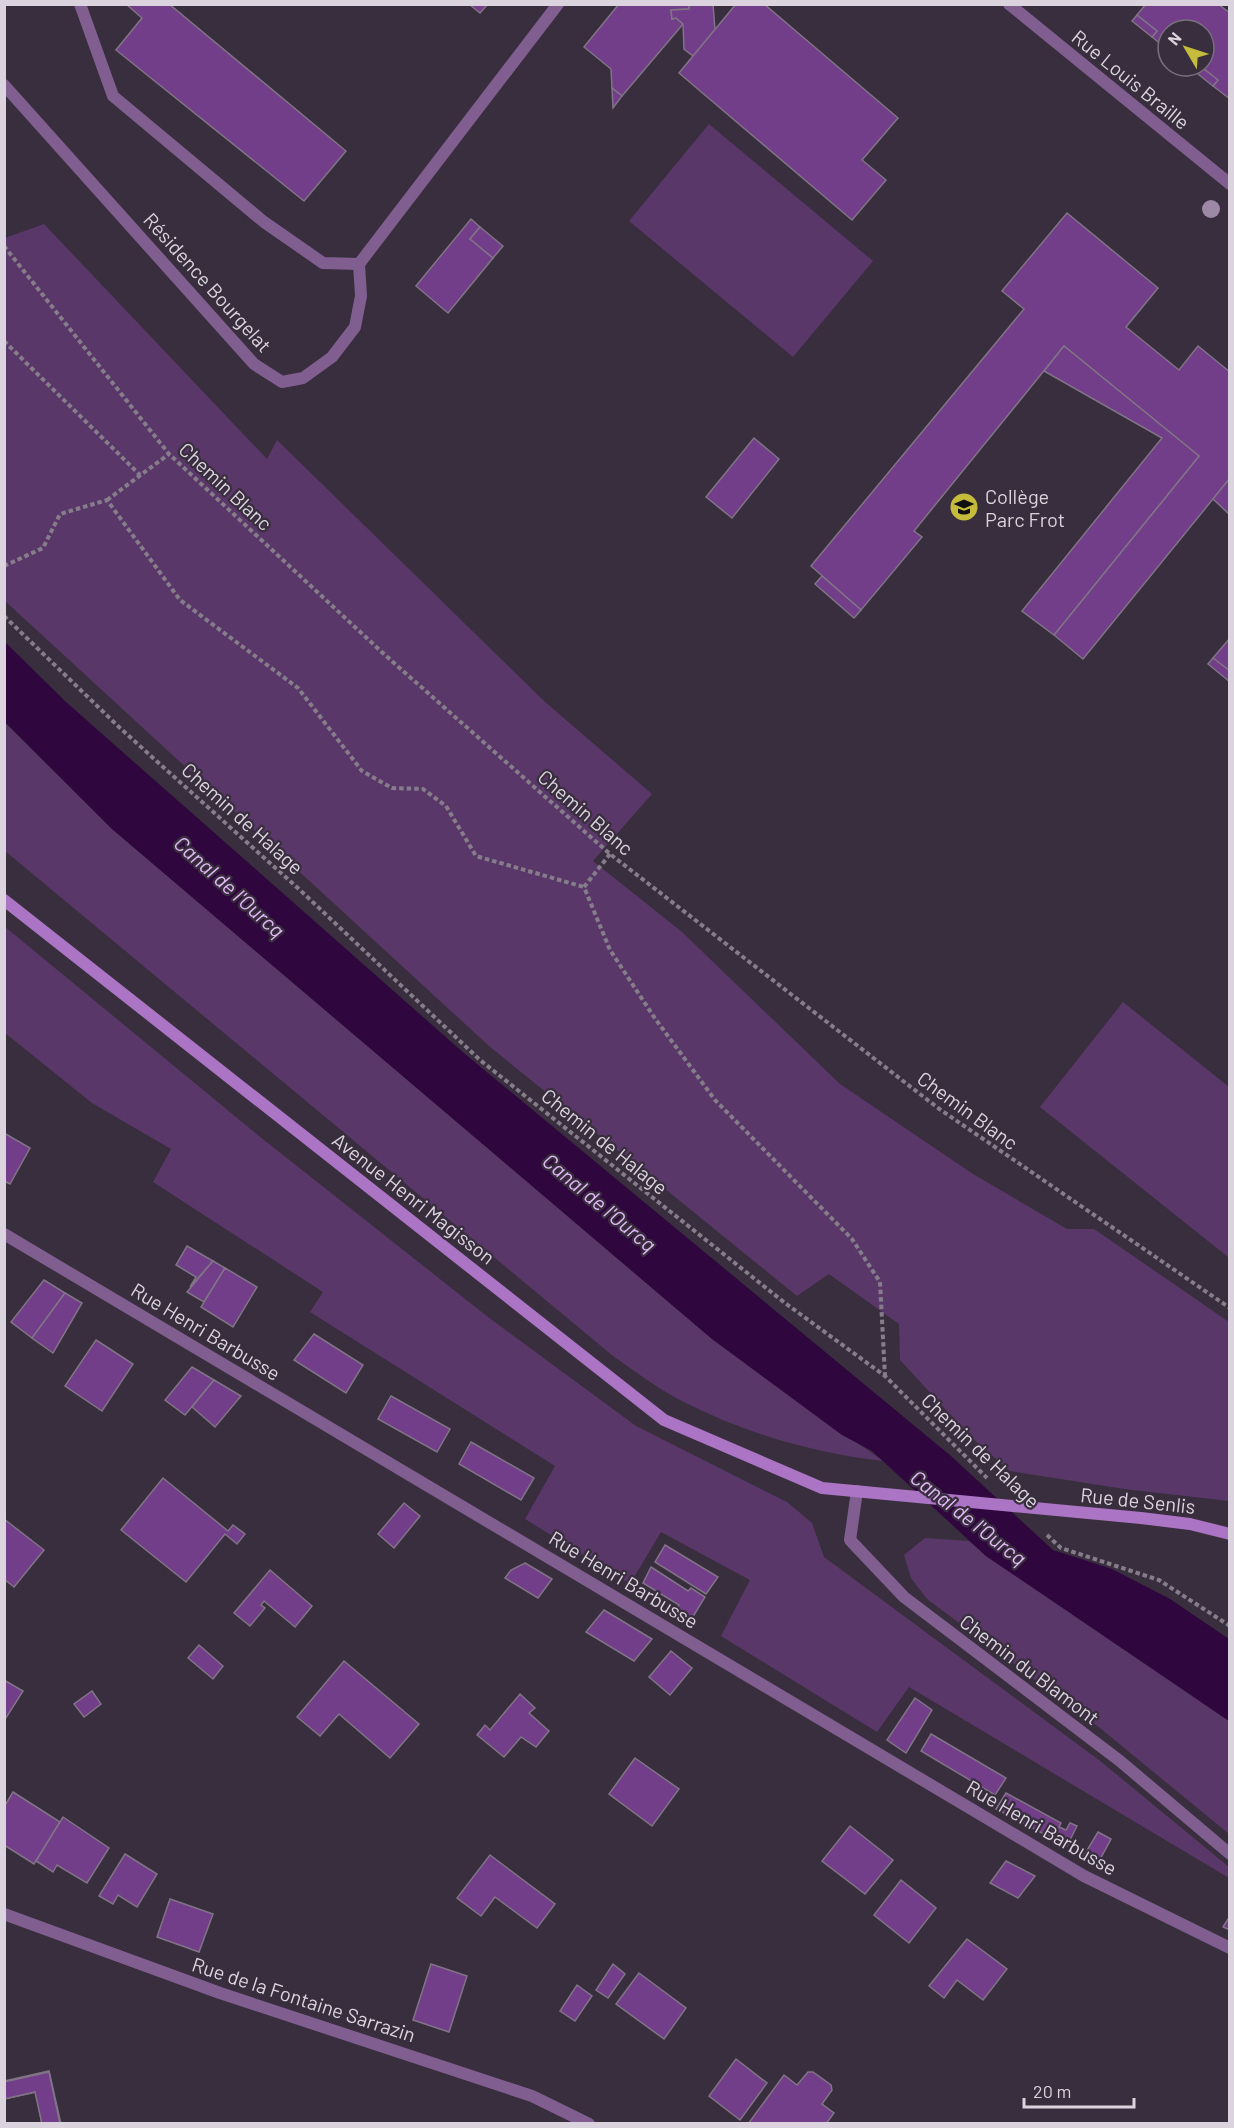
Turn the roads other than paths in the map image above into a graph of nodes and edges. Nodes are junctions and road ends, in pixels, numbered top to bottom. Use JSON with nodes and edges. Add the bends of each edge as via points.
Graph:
{"nodes":[{"id":1,"x":80,"y":4,"type":"edge"},
{"id":2,"x":558,"y":4,"type":"edge"},
{"id":3,"x":1009,"y":4,"type":"edge"},
{"id":4,"x":4,"y":85,"type":"edge"},
{"id":5,"x":1230,"y":184,"type":"edge"},
{"id":6,"x":359,"y":264,"type":"junction"},
{"id":7,"x":4,"y":900,"type":"edge"},
{"id":8,"x":4,"y":1234,"type":"edge"},
{"id":9,"x":857,"y":1491,"type":"junction"},
{"id":10,"x":1230,"y":1533,"type":"edge"},
{"id":11,"x":1230,"y":1854,"type":"edge"},
{"id":12,"x":4,"y":1914,"type":"edge"},
{"id":13,"x":1230,"y":1948,"type":"edge"},
{"id":14,"x":589,"y":2124,"type":"edge"}],
"edges":[{"from":1,"to":6,"type":"street","via":[[113,96],[264,222],[323,263]]},
{"from":2,"to":6,"type":"street"},
{"from":3,"to":5,"type":"street","name":"Rue Louis Braille"},
{"from":4,"to":6,"type":"street","name":"Résidence Bourgelat","via":[[254,364],[282,382],[303,378],[332,357],[355,327],[361,296]]},
{"from":7,"to":9,"type":"main road","name":"Avenue Henri Magisson","via":[[664,1420],[822,1488]]},
{"from":8,"to":13,"type":"street","name":"Rue Henri Barbusse","via":[[1084,1876]]},
{"from":9,"to":10,"type":"main road","name":"Rue de Senlis","via":[[1161,1520]]},
{"from":9,"to":11,"type":"street","name":"Chemin du Blamont","via":[[850,1540],[904,1597],[1120,1761]]},
{"from":12,"to":14,"type":"street","name":"Rue de la Fontaine Sarrazin","via":[[220,1993],[532,2096]]}]}
